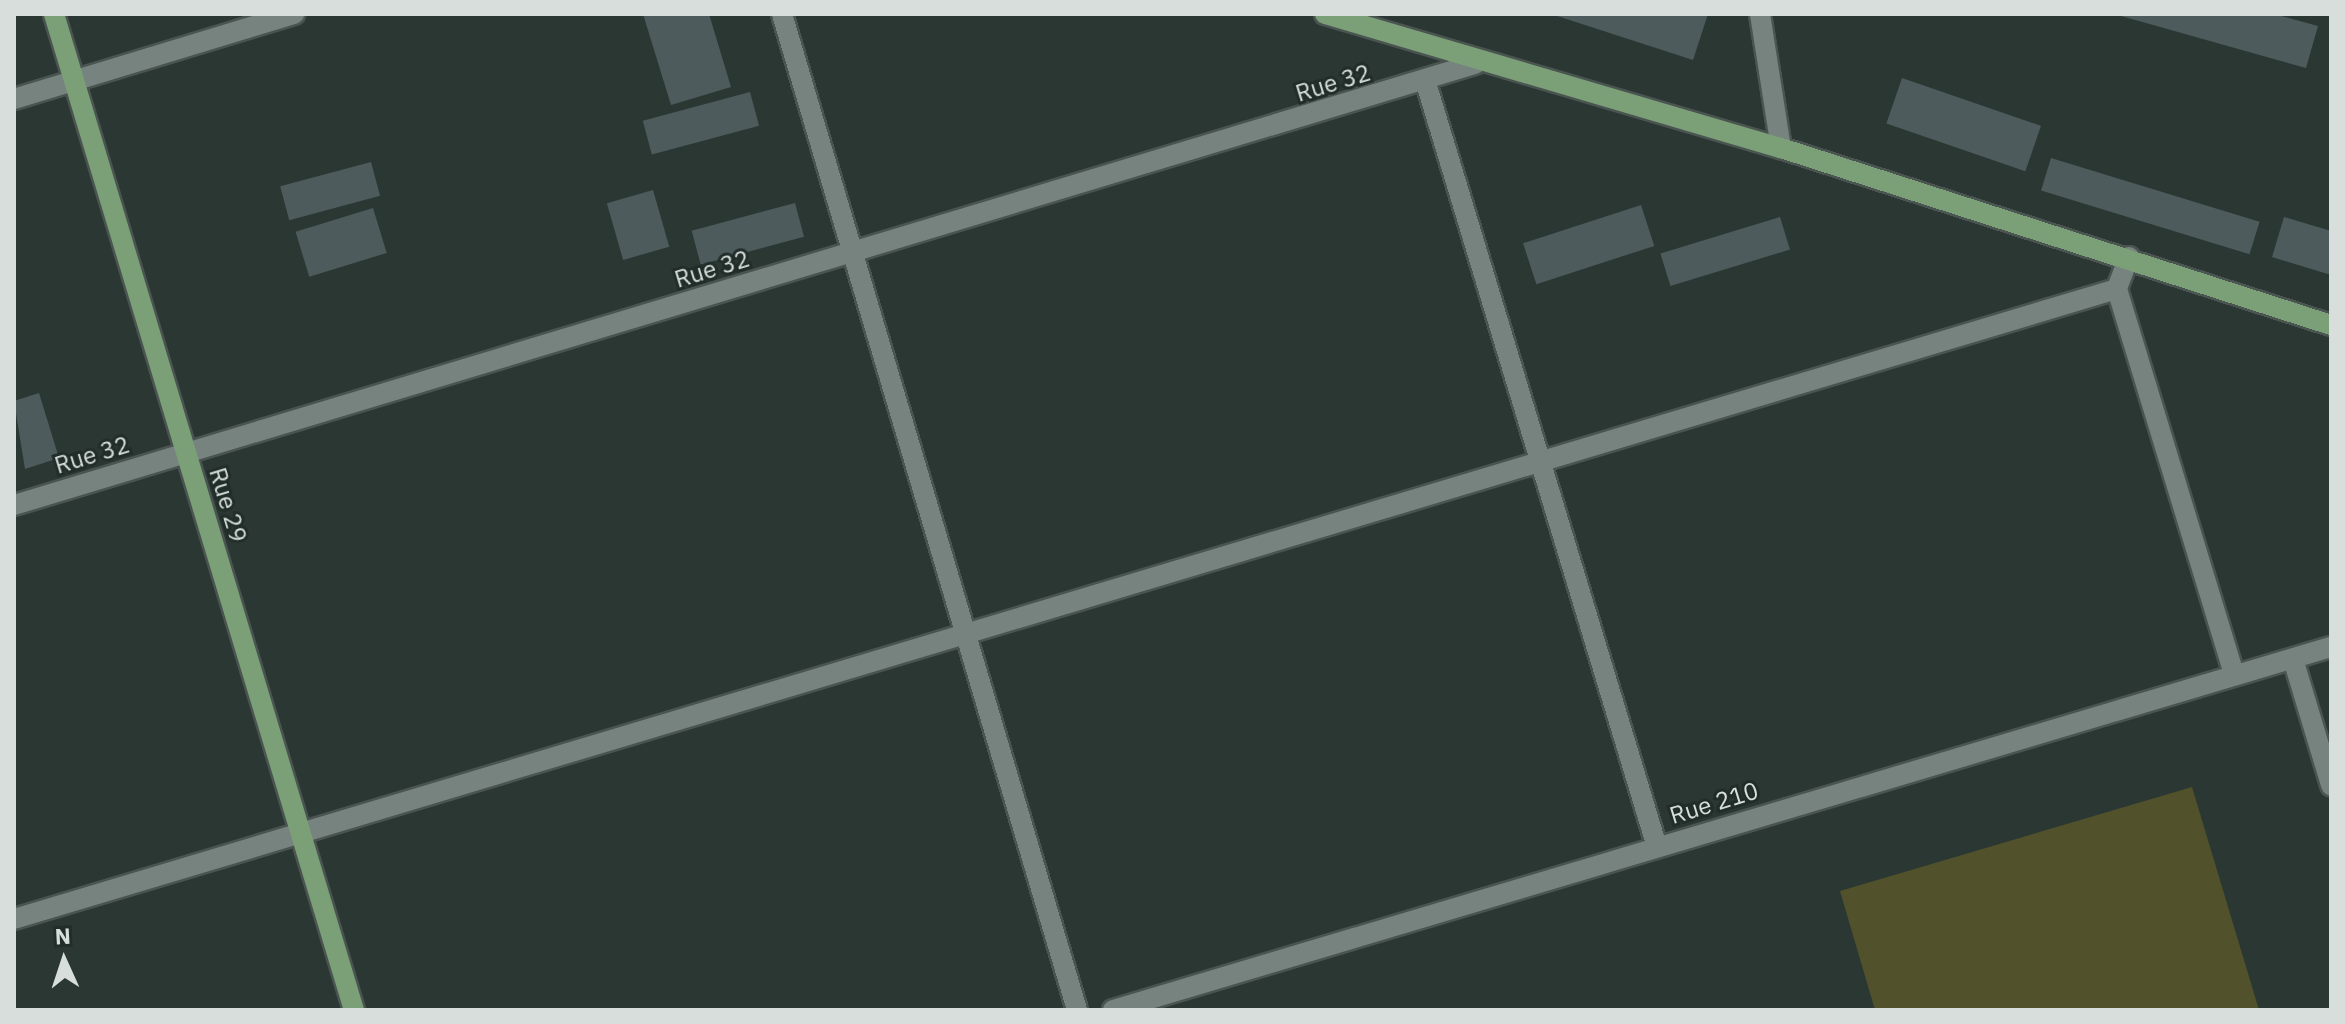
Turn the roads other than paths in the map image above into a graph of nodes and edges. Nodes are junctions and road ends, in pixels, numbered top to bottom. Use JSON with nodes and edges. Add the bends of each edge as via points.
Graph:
{"nodes":[{"id":1,"x":54,"y":14,"type":"edge"},
{"id":2,"x":294,"y":14,"type":"edge"},
{"id":3,"x":782,"y":14,"type":"edge"},
{"id":4,"x":1325,"y":14,"type":"edge"},
{"id":5,"x":1760,"y":14,"type":"edge"},
{"id":6,"x":1475,"y":64,"type":"junction"},
{"id":7,"x":72,"y":81,"type":"junction"},
{"id":8,"x":1426,"y":83,"type":"junction"},
{"id":9,"x":14,"y":99,"type":"edge"},
{"id":10,"x":1781,"y":148,"type":"junction"},
{"id":11,"x":853,"y":254,"type":"junction"},
{"id":12,"x":2129,"y":257,"type":"junction"},
{"id":13,"x":2117,"y":289,"type":"junction"},
{"id":14,"x":2331,"y":325,"type":"edge"},
{"id":15,"x":185,"y":454,"type":"junction"},
{"id":16,"x":1541,"y":462,"type":"junction"},
{"id":17,"x":14,"y":505,"type":"edge"},
{"id":18,"x":966,"y":634,"type":"junction"},
{"id":19,"x":2331,"y":647,"type":"edge"},
{"id":20,"x":2293,"y":659,"type":"junction"},
{"id":21,"x":2234,"y":674,"type":"junction"},
{"id":22,"x":2331,"y":785,"type":"edge"},
{"id":23,"x":300,"y":833,"type":"junction"},
{"id":24,"x":1657,"y":847,"type":"junction"},
{"id":25,"x":14,"y":919,"type":"edge"},
{"id":26,"x":354,"y":1010,"type":"edge"},
{"id":27,"x":1077,"y":1010,"type":"edge"},
{"id":28,"x":1113,"y":1010,"type":"edge"}],
"edges":[{"from":1,"to":7,"type":"main road","name":"Rue 29"},
{"from":2,"to":7,"type":"street"},
{"from":3,"to":11,"type":"street"},
{"from":4,"to":6,"type":"main road"},
{"from":5,"to":10,"type":"street"},
{"from":6,"to":8,"type":"street","name":"Rue 32"},
{"from":6,"to":10,"type":"main road"},
{"from":7,"to":9,"type":"street"},
{"from":7,"to":15,"type":"main road","name":"Rue 29"},
{"from":8,"to":11,"type":"street","name":"Rue 32"},
{"from":8,"to":16,"type":"street"},
{"from":10,"to":12,"type":"main road"},
{"from":11,"to":15,"type":"street","name":"Rue 32"},
{"from":11,"to":18,"type":"street"},
{"from":12,"to":13,"type":"street"},
{"from":12,"to":14,"type":"main road"},
{"from":13,"to":16,"type":"street"},
{"from":13,"to":21,"type":"street"},
{"from":15,"to":17,"type":"street","name":"Rue 32"},
{"from":15,"to":23,"type":"main road","name":"Rue 29"},
{"from":16,"to":18,"type":"street"},
{"from":16,"to":24,"type":"street"},
{"from":18,"to":23,"type":"street"},
{"from":18,"to":27,"type":"street"},
{"from":19,"to":20,"type":"street","name":"Rue 210"},
{"from":20,"to":21,"type":"street","name":"Rue 210"},
{"from":20,"to":22,"type":"street"},
{"from":21,"to":24,"type":"street","name":"Rue 210"},
{"from":23,"to":25,"type":"street"},
{"from":23,"to":26,"type":"main road","name":"Rue 29"},
{"from":24,"to":28,"type":"street","name":"Rue 210"}]}
